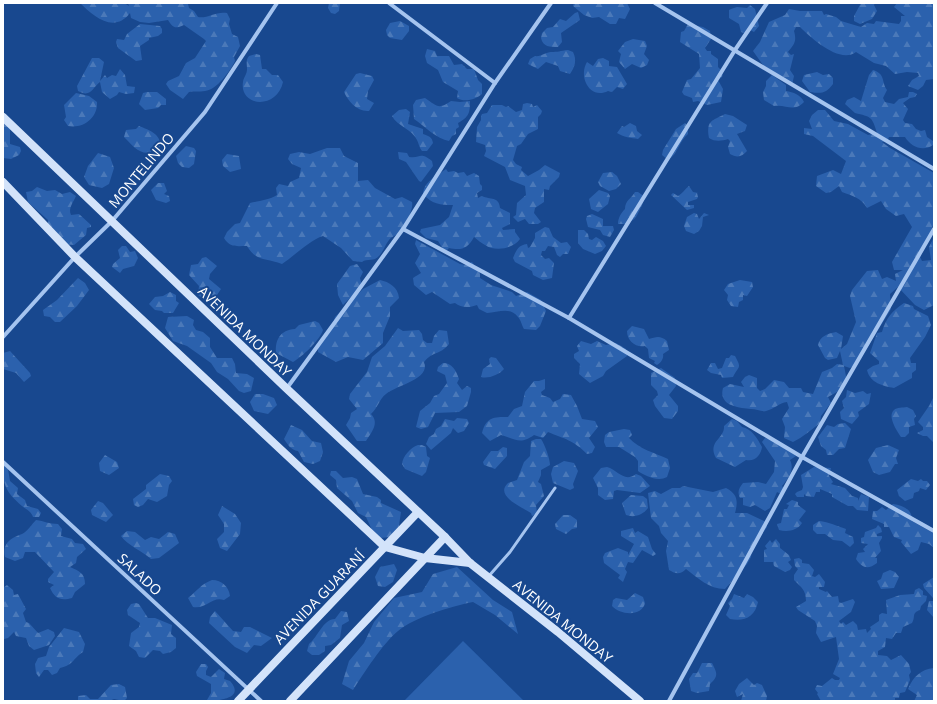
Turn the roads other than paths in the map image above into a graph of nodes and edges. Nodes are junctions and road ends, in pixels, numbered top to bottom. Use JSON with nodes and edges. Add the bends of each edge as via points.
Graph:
{"nodes":[{"id":1,"x":277,"y":3,"type":"edge"},
{"id":2,"x":389,"y":3,"type":"edge"},
{"id":3,"x":551,"y":3,"type":"edge"},
{"id":4,"x":655,"y":3,"type":"edge"},
{"id":5,"x":767,"y":3,"type":"edge"},
{"id":6,"x":735,"y":50,"type":"junction"},
{"id":7,"x":495,"y":83,"type":"junction"},
{"id":8,"x":3,"y":117,"type":"edge"},
{"id":9,"x":934,"y":169,"type":"edge"},
{"id":10,"x":3,"y":182,"type":"edge"},
{"id":11,"x":112,"y":221,"type":"junction"},
{"id":12,"x":403,"y":229,"type":"junction"},
{"id":13,"x":934,"y":229,"type":"edge"},
{"id":14,"x":75,"y":257,"type":"junction"},
{"id":15,"x":569,"y":318,"type":"junction"},
{"id":16,"x":3,"y":337,"type":"edge"},
{"id":17,"x":286,"y":388,"type":"junction"},
{"id":18,"x":802,"y":457,"type":"junction"},
{"id":19,"x":3,"y":462,"type":"edge"},
{"id":20,"x":555,"y":488,"type":"dead end"},
{"id":21,"x":418,"y":512,"type":"junction"},
{"id":22,"x":934,"y":531,"type":"edge"},
{"id":23,"x":445,"y":537,"type":"junction"},
{"id":24,"x":385,"y":547,"type":"junction"},
{"id":25,"x":425,"y":558,"type":"junction"},
{"id":26,"x":470,"y":562,"type":"junction"},
{"id":27,"x":488,"y":577,"type":"junction"},
{"id":28,"x":249,"y":690,"type":"junction"},
{"id":29,"x":238,"y":701,"type":"edge"},
{"id":30,"x":261,"y":701,"type":"edge"},
{"id":31,"x":290,"y":701,"type":"edge"},
{"id":32,"x":640,"y":701,"type":"edge"},
{"id":33,"x":669,"y":701,"type":"edge"}],
"edges":[{"from":1,"to":11,"type":"street","name":"MONTELINDO","via":[[205,112]]},
{"from":2,"to":7,"type":"street"},
{"from":3,"to":7,"type":"street"},
{"from":4,"to":6,"type":"street"},
{"from":5,"to":6,"type":"street"},
{"from":6,"to":9,"type":"street"},
{"from":6,"to":15,"type":"street"},
{"from":7,"to":12,"type":"street"},
{"from":8,"to":11,"type":"main road","name":"AVENIDA MONDAY"},
{"from":10,"to":14,"type":"main road"},
{"from":11,"to":14,"type":"street","name":"MONTELINDO"},
{"from":11,"to":17,"type":"main road","name":"AVENIDA MONDAY"},
{"from":12,"to":15,"type":"street"},
{"from":12,"to":17,"type":"street"},
{"from":13,"to":18,"type":"street"},
{"from":14,"to":16,"type":"street","name":"MONTELINDO"},
{"from":14,"to":24,"type":"main road"},
{"from":15,"to":18,"type":"street"},
{"from":17,"to":21,"type":"main road","name":"AVENIDA MONDAY"},
{"from":18,"to":22,"type":"street"},
{"from":18,"to":33,"type":"street"},
{"from":19,"to":28,"type":"street","name":"SALADO"},
{"from":20,"to":27,"type":"lane","via":[[510,552]]},
{"from":21,"to":23,"type":"main road","name":"AVENIDA MONDAY"},
{"from":21,"to":24,"type":"main road","name":"AVENIDA GUARANÍ"},
{"from":23,"to":25,"type":"main road"},
{"from":23,"to":26,"type":"main road","name":"AVENIDA MONDAY"},
{"from":24,"to":25,"type":"main road"},
{"from":24,"to":28,"type":"main road","name":"AVENIDA GUARANÍ"},
{"from":25,"to":26,"type":"main road"},
{"from":25,"to":31,"type":"main road"},
{"from":26,"to":27,"type":"main road","name":"AVENIDA MONDAY"},
{"from":27,"to":32,"type":"main road","name":"AVENIDA MONDAY"},
{"from":28,"to":29,"type":"main road","name":"AVENIDA GUARANÍ"},
{"from":28,"to":30,"type":"street","name":"SALADO"}]}
